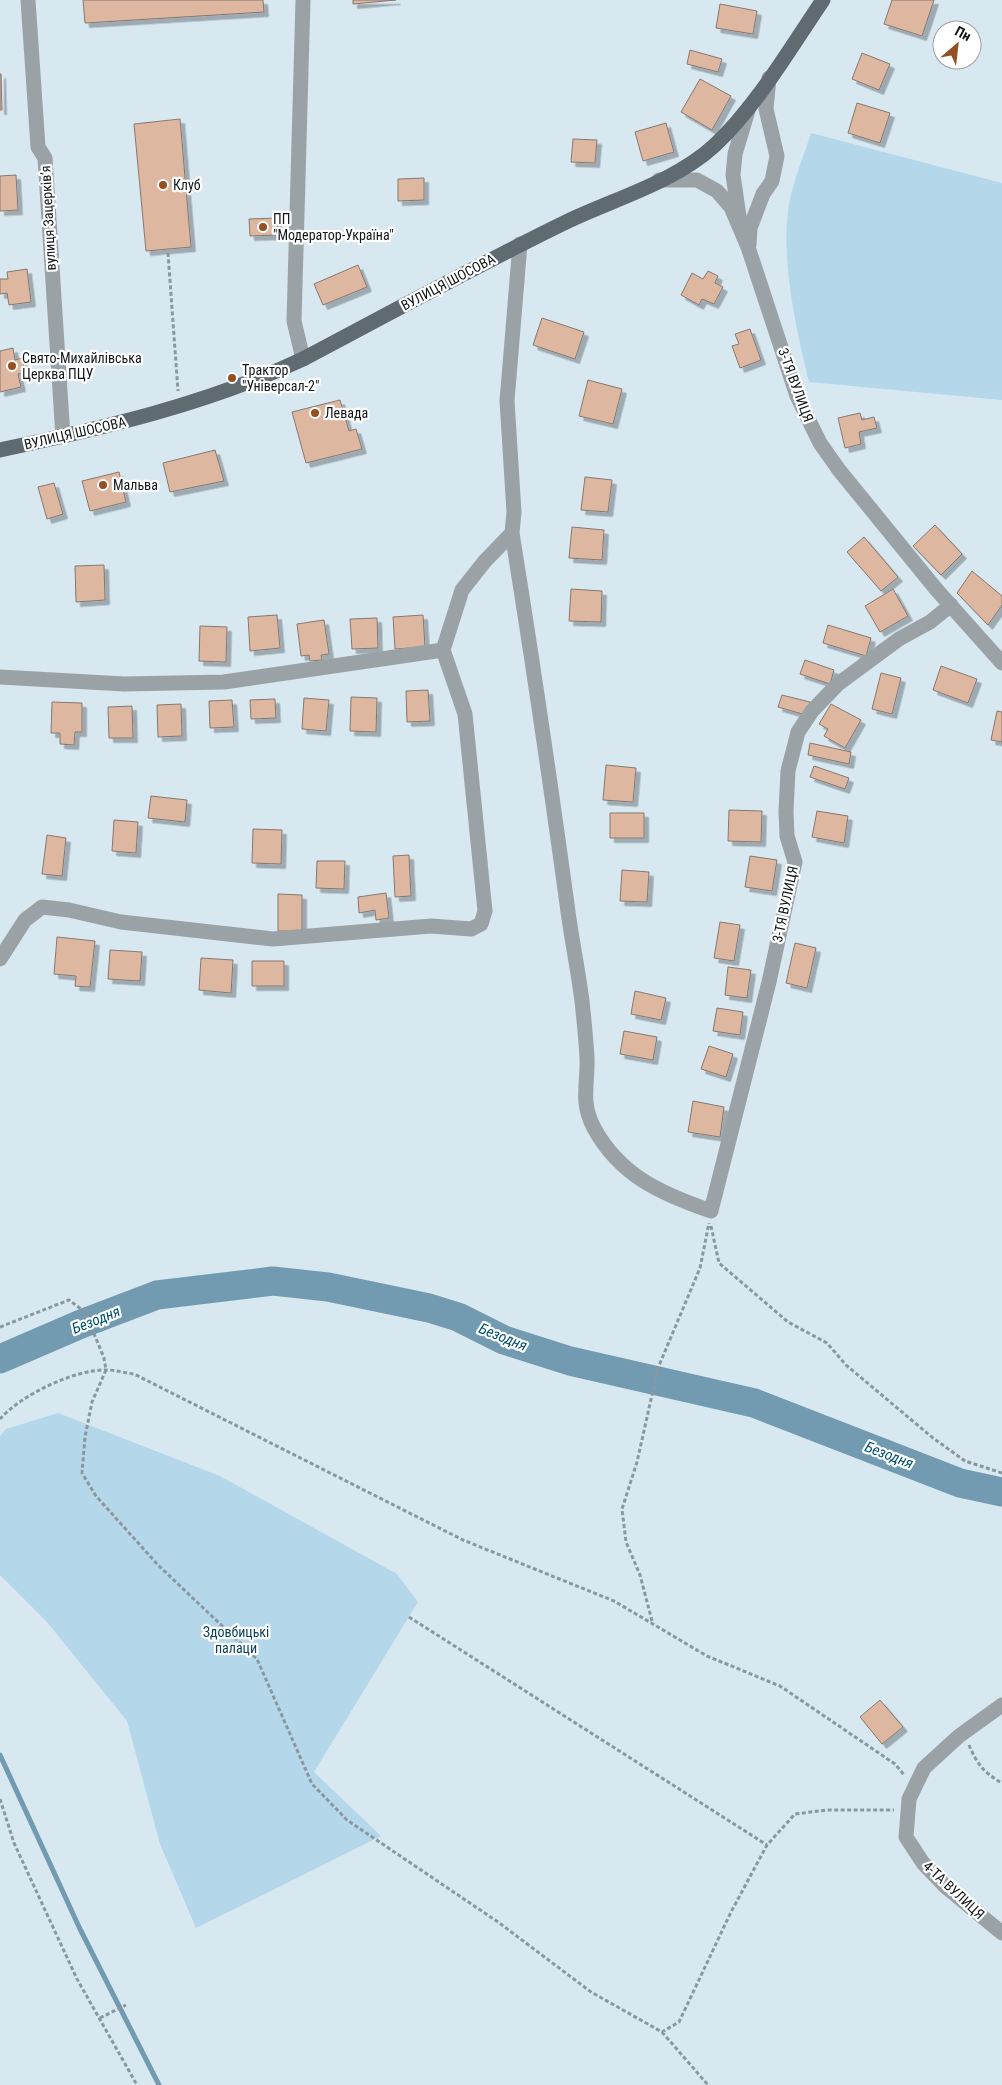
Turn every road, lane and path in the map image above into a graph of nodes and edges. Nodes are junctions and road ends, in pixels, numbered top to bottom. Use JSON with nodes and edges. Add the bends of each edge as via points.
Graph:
{"nodes":[{"id":1,"x":28,"y":0,"type":"edge"},
{"id":2,"x":303,"y":0,"type":"edge"},
{"id":3,"x":823,"y":0,"type":"edge"},
{"id":4,"x":769,"y":78,"type":"junction"},
{"id":5,"x":750,"y":103,"type":"junction"},
{"id":6,"x":660,"y":180,"type":"junction"},
{"id":7,"x":740,"y":226,"type":"junction"},
{"id":8,"x":520,"y":244,"type":"junction"},
{"id":9,"x":748,"y":247,"type":"junction"},
{"id":10,"x":168,"y":252,"type":"dead end"},
{"id":11,"x":303,"y":359,"type":"junction"},
{"id":12,"x":179,"y":407,"type":"junction"},
{"id":13,"x":63,"y":437,"type":"junction"},
{"id":14,"x":0,"y":450,"type":"edge"},
{"id":15,"x":512,"y":533,"type":"junction"},
{"id":16,"x":950,"y":605,"type":"junction"},
{"id":17,"x":443,"y":650,"type":"junction"},
{"id":18,"x":1002,"y":662,"type":"edge"},
{"id":19,"x":0,"y":663,"type":"edge"},
{"id":20,"x":5,"y":677,"type":"edge"},
{"id":21,"x":0,"y":959,"type":"edge"},
{"id":22,"x":710,"y":1216,"type":"junction"},
{"id":23,"x":0,"y":1327,"type":"edge"},
{"id":24,"x":106,"y":1370,"type":"junction"},
{"id":25,"x":0,"y":1419,"type":"edge"},
{"id":26,"x":1002,"y":1473,"type":"edge"},
{"id":27,"x":409,"y":1617,"type":"dead end"},
{"id":28,"x":652,"y":1622,"type":"junction"},
{"id":29,"x":1002,"y":1705,"type":"edge"},
{"id":30,"x":963,"y":1733,"type":"junction"},
{"id":31,"x":1002,"y":1782,"type":"edge"},
{"id":32,"x":0,"y":1799,"type":"edge"},
{"id":33,"x":908,"y":1804,"type":"junction"},
{"id":34,"x":766,"y":1845,"type":"junction"},
{"id":35,"x":1002,"y":1933,"type":"edge"},
{"id":36,"x":126,"y":2005,"type":"dead end"},
{"id":37,"x":100,"y":2018,"type":"junction"},
{"id":38,"x":662,"y":2032,"type":"junction"},
{"id":39,"x":138,"y":2085,"type":"edge"},
{"id":40,"x":708,"y":2085,"type":"edge"}],
"edges":[{"from":1,"to":13,"type":"street","name":"вулиця Зацерківʼя","via":[[37,140],[45,158]]},
{"from":2,"to":11,"type":"street","via":[[294,321]]},
{"from":3,"to":4,"type":"main road","name":"ВУЛИЦЯ ШОСОВА"},
{"from":4,"to":5,"type":"main road","name":"ВУЛИЦЯ ШОСОВА"},
{"from":4,"to":9,"type":"street","via":[[766,109],[777,156],[772,181],[763,194],[750,228]]},
{"from":5,"to":6,"type":"main road","name":"ВУЛИЦЯ ШОСОВА","via":[[714,146]]},
{"from":5,"to":7,"type":"street","via":[[735,154],[733,175]]},
{"from":6,"to":7,"type":"street","name":"3-ТЯ ВУЛИЦЯ","via":[[687,180],[708,185],[731,207]]},
{"from":6,"to":8,"type":"main road","name":"ВУЛИЦЯ ШОСОВА"},
{"from":7,"to":9,"type":"street","name":"3-ТЯ ВУЛИЦЯ"},
{"from":8,"to":11,"type":"main road","name":"ВУЛИЦЯ ШОСОВА"},
{"from":8,"to":15,"type":"street","via":[[507,401],[514,512]]},
{"from":9,"to":16,"type":"street","name":"3-ТЯ ВУЛИЦЯ","via":[[797,396],[820,443]]},
{"from":10,"to":12,"type":"path"},
{"from":11,"to":12,"type":"main road","name":"ВУЛИЦЯ ШОСОВА"},
{"from":12,"to":13,"type":"main road","name":"ВУЛИЦЯ ШОСОВА"},
{"from":13,"to":14,"type":"main road","name":"ВУЛИЦЯ ШОСОВА"},
{"from":15,"to":17,"type":"street","via":[[462,590]]},
{"from":15,"to":22,"type":"street","via":[[543,722],[582,1001],[587,1060],[584,1102],[595,1130],[618,1161],[642,1182]]},
{"from":16,"to":18,"type":"street","name":"3-ТЯ ВУЛИЦЯ"},
{"from":16,"to":22,"type":"street","name":"3-ТЯ ВУЛИЦЯ","via":[[838,684],[812,711],[798,732],[788,771],[786,811],[787,836],[795,862],[769,982]]},
{"from":17,"to":20,"type":"street","via":[[224,682],[124,684]]},
{"from":17,"to":21,"type":"street","via":[[466,714],[485,911],[480,924],[471,929],[431,926],[273,939],[121,922],[42,907],[25,920]]},
{"from":19,"to":20,"type":"street"},
{"from":22,"to":26,"type":"path","via":[[719,1263],[788,1322],[827,1343],[846,1365],[933,1438],[965,1461]]},
{"from":22,"to":28,"type":"path","via":[[700,1268],[658,1368],[637,1462],[622,1510],[626,1542],[640,1575]]},
{"from":23,"to":24,"type":"path","via":[[70,1300],[85,1312]]},
{"from":24,"to":25,"type":"path","via":[[71,1377],[40,1390]]},
{"from":24,"to":28,"type":"path","via":[[134,1374],[463,1540],[614,1601]]},
{"from":24,"to":38,"type":"path","via":[[92,1402],[82,1473],[96,1496],[158,1564],[258,1659],[312,1784],[347,1820],[498,1922],[590,1992]]},
{"from":27,"to":34,"type":"path"},
{"from":28,"to":33,"type":"path","via":[[707,1656],[780,1686],[896,1764],[906,1778]]},
{"from":29,"to":30,"type":"street","name":"4-ТА ВУЛИЦЯ"},
{"from":30,"to":31,"type":"path","via":[[985,1774]]},
{"from":30,"to":33,"type":"street","name":"4-ТА ВУЛИЦЯ","via":[[924,1768]]},
{"from":32,"to":37,"type":"path","via":[[14,1843],[77,1979]]},
{"from":33,"to":34,"type":"path","via":[[795,1814]]},
{"from":33,"to":35,"type":"street","name":"4-ТА ВУЛИЦЯ","via":[[906,1837],[923,1863],[946,1887]]},
{"from":34,"to":38,"type":"path","via":[[679,2022]]},
{"from":36,"to":37,"type":"path"},
{"from":37,"to":39,"type":"path"},
{"from":38,"to":40,"type":"path"}]}
